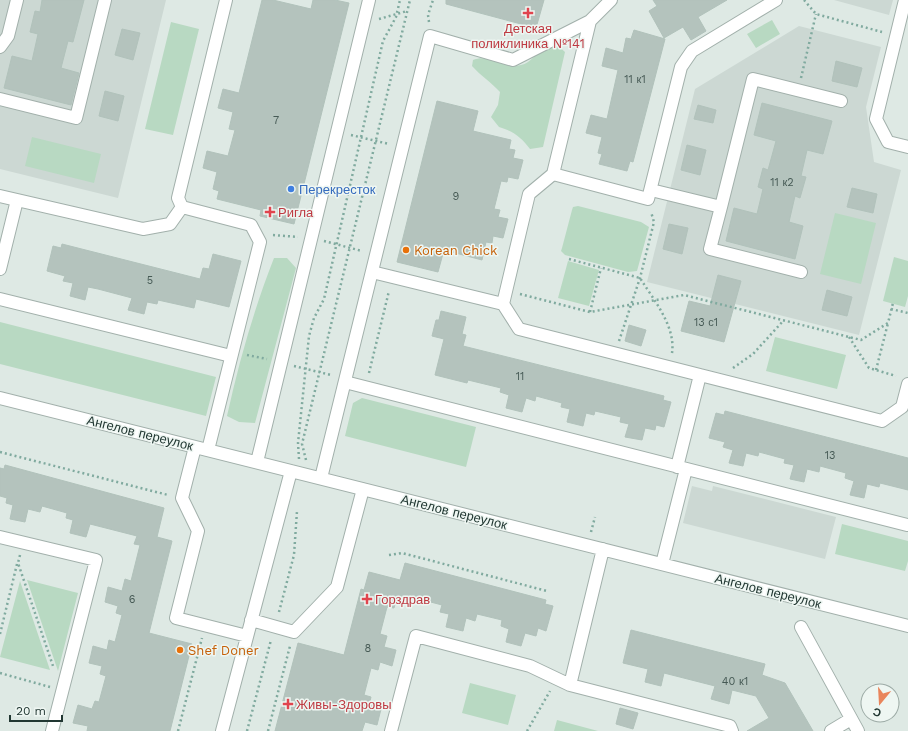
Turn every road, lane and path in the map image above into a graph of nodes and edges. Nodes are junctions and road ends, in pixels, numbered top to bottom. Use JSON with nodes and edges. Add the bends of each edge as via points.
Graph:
{"nodes":[{"id":1,"x":17,"y":0,"type":"edge"},
{"id":2,"x":105,"y":0,"type":"edge"},
{"id":3,"x":226,"y":0,"type":"edge"},
{"id":4,"x":369,"y":0,"type":"edge"},
{"id":5,"x":400,"y":0,"type":"edge"},
{"id":6,"x":410,"y":0,"type":"edge"},
{"id":7,"x":433,"y":0,"type":"edge"},
{"id":8,"x":776,"y":0,"type":"edge"},
{"id":9,"x":804,"y":0,"type":"edge"},
{"id":10,"x":905,"y":0,"type":"edge"},
{"id":11,"x":606,"y":2,"type":"edge"},
{"id":12,"x":407,"y":10,"type":"junction"},
{"id":13,"x":397,"y":14,"type":"junction"},
{"id":14,"x":816,"y":14,"type":"junction"},
{"id":15,"x":590,"y":21,"type":"junction"},
{"id":16,"x":363,"y":24,"type":"junction"},
{"id":17,"x":430,"y":36,"type":"junction"},
{"id":18,"x":896,"y":36,"type":"junction"},
{"id":19,"x":0,"y":47,"type":"edge"},
{"id":20,"x":798,"y":90,"type":"junction"},
{"id":21,"x":0,"y":99,"type":"edge"},
{"id":22,"x":841,"y":101,"type":"dead end"},
{"id":23,"x":337,"y":131,"type":"junction"},
{"id":24,"x":361,"y":137,"type":"junction"},
{"id":25,"x":377,"y":141,"type":"junction"},
{"id":26,"x":908,"y":147,"type":"edge"},
{"id":27,"x":402,"y":148,"type":"junction"},
{"id":28,"x":553,"y":174,"type":"junction"},
{"id":29,"x":650,"y":195,"type":"junction"},
{"id":30,"x":0,"y":196,"type":"edge"},
{"id":31,"x":17,"y":200,"type":"junction"},
{"id":32,"x":182,"y":207,"type":"junction"},
{"id":33,"x":721,"y":207,"type":"junction"},
{"id":34,"x":569,"y":259,"type":"dead end"},
{"id":35,"x":602,"y":268,"type":"junction"},
{"id":36,"x":0,"y":269,"type":"edge"},
{"id":37,"x":372,"y":272,"type":"junction"},
{"id":38,"x":801,"y":272,"type":"dead end"},
{"id":39,"x":393,"y":277,"type":"junction"},
{"id":40,"x":640,"y":278,"type":"junction"},
{"id":41,"x":507,"y":290,"type":"junction"},
{"id":42,"x":0,"y":299,"type":"edge"},
{"id":43,"x":654,"y":300,"type":"junction"},
{"id":44,"x":893,"y":303,"type":"dead end"},
{"id":45,"x":503,"y":304,"type":"junction"},
{"id":46,"x":631,"y":304,"type":"junction"},
{"id":47,"x":891,"y":309,"type":"junction"},
{"id":48,"x":590,"y":312,"type":"junction"},
{"id":49,"x":908,"y":313,"type":"edge"},
{"id":50,"x":784,"y":320,"type":"junction"},
{"id":51,"x":888,"y":323,"type":"junction"},
{"id":52,"x":850,"y":337,"type":"junction"},
{"id":53,"x":615,"y":353,"type":"junction"},
{"id":54,"x":231,"y":356,"type":"junction"},
{"id":55,"x":670,"y":367,"type":"junction"},
{"id":56,"x":876,"y":370,"type":"junction"},
{"id":57,"x":700,"y":375,"type":"junction"},
{"id":58,"x":718,"y":379,"type":"junction"},
{"id":59,"x":905,"y":380,"type":"edge"},
{"id":60,"x":345,"y":382,"type":"junction"},
{"id":61,"x":366,"y":388,"type":"junction"},
{"id":62,"x":0,"y":398,"type":"edge"},
{"id":63,"x":195,"y":447,"type":"junction"},
{"id":64,"x":208,"y":450,"type":"junction"},
{"id":65,"x":0,"y":452,"type":"edge"},
{"id":66,"x":257,"y":462,"type":"junction"},
{"id":67,"x":682,"y":468,"type":"junction"},
{"id":68,"x":299,"y":469,"type":"junction"},
{"id":69,"x":321,"y":478,"type":"junction"},
{"id":70,"x":363,"y":489,"type":"junction"},
{"id":71,"x":182,"y":498,"type":"junction"},
{"id":72,"x":595,"y":517,"type":"dead end"},
{"id":73,"x":907,"y":525,"type":"dead end"},
{"id":74,"x":590,"y":534,"type":"dead end"},
{"id":75,"x":0,"y":537,"type":"edge"},
{"id":76,"x":23,"y":542,"type":"junction"},
{"id":77,"x":602,"y":549,"type":"junction"},
{"id":78,"x":389,"y":555,"type":"dead end"},
{"id":79,"x":18,"y":563,"type":"junction"},
{"id":80,"x":662,"y":564,"type":"junction"},
{"id":81,"x":547,"y":591,"type":"dead end"},
{"id":82,"x":251,"y":620,"type":"junction"},
{"id":83,"x":205,"y":626,"type":"junction"},
{"id":84,"x":908,"y":626,"type":"edge"},
{"id":85,"x":801,"y":627,"type":"dead end"},
{"id":86,"x":294,"y":632,"type":"junction"},
{"id":87,"x":0,"y":634,"type":"edge"},
{"id":88,"x":247,"y":636,"type":"junction"},
{"id":89,"x":53,"y":667,"type":"dead end"},
{"id":90,"x":0,"y":673,"type":"edge"},
{"id":91,"x":557,"y":679,"type":"junction"},
{"id":92,"x":570,"y":685,"type":"junction"},
{"id":93,"x":63,"y":690,"type":"junction"},
{"id":94,"x":851,"y":719,"type":"junction"},
{"id":95,"x":52,"y":731,"type":"edge"},
{"id":96,"x":178,"y":731,"type":"edge"},
{"id":97,"x":222,"y":731,"type":"edge"},
{"id":98,"x":268,"y":731,"type":"edge"},
{"id":99,"x":391,"y":731,"type":"edge"},
{"id":100,"x":527,"y":731,"type":"edge"},
{"id":101,"x":732,"y":731,"type":"edge"},
{"id":102,"x":831,"y":731,"type":"edge"},
{"id":103,"x":858,"y":731,"type":"edge"}],
"edges":[{"from":1,"to":19,"type":"street","via":[[8,36]]},
{"from":2,"to":21,"type":"street","via":[[76,118]]},
{"from":3,"to":32,"type":"street","via":[[178,198]]},
{"from":4,"to":16,"type":"street"},
{"from":5,"to":13,"type":"path"},
{"from":6,"to":12,"type":"path"},
{"from":7,"to":17,"type":"path","via":[[428,15]]},
{"from":8,"to":29,"type":"street","via":[[692,51],[681,67]]},
{"from":9,"to":14,"type":"path"},
{"from":10,"to":18,"type":"street"},
{"from":11,"to":15,"type":"street"},
{"from":12,"to":13,"type":"path"},
{"from":12,"to":25,"type":"path"},
{"from":13,"to":16,"type":"path"},
{"from":13,"to":24,"type":"path","via":[[383,41]]},
{"from":14,"to":18,"type":"path"},
{"from":14,"to":20,"type":"path"},
{"from":15,"to":17,"type":"street","via":[[513,60]]},
{"from":15,"to":28,"type":"street"},
{"from":16,"to":23,"type":"street"},
{"from":17,"to":27,"type":"street"},
{"from":18,"to":26,"type":"street","via":[[876,119],[888,142]]},
{"from":20,"to":22,"type":"street"},
{"from":20,"to":33,"type":"street","via":[[753,79]]},
{"from":23,"to":24,"type":"path"},
{"from":23,"to":66,"type":"street"},
{"from":24,"to":25,"type":"path"},
{"from":24,"to":68,"type":"path","via":[[324,299],[314,318],[309,336],[298,443]]},
{"from":25,"to":27,"type":"path"},
{"from":25,"to":68,"type":"path","via":[[302,444]]},
{"from":27,"to":37,"type":"street"},
{"from":28,"to":29,"type":"street"},
{"from":28,"to":41,"type":"street","via":[[529,194]]},
{"from":29,"to":33,"type":"street"},
{"from":29,"to":40,"type":"path","via":[[654,222]]},
{"from":30,"to":31,"type":"street"},
{"from":31,"to":32,"type":"street","via":[[143,229],[170,224]]},
{"from":31,"to":36,"type":"street"},
{"from":32,"to":54,"type":"street","via":[[251,225],[260,242]]},
{"from":33,"to":38,"type":"street","via":[[710,250]]},
{"from":34,"to":35,"type":"path"},
{"from":35,"to":40,"type":"path"},
{"from":35,"to":48,"type":"path"},
{"from":37,"to":39,"type":"street"},
{"from":37,"to":60,"type":"street"},
{"from":39,"to":45,"type":"street"},
{"from":39,"to":61,"type":"path"},
{"from":40,"to":43,"type":"path"},
{"from":40,"to":46,"type":"path"},
{"from":41,"to":45,"type":"street"},
{"from":41,"to":48,"type":"path"},
{"from":42,"to":54,"type":"street"},
{"from":43,"to":46,"type":"path"},
{"from":43,"to":50,"type":"path","via":[[684,295]]},
{"from":43,"to":55,"type":"path","via":[[668,326],[673,345]]},
{"from":44,"to":47,"type":"path"},
{"from":45,"to":53,"type":"street","via":[[519,329]]},
{"from":46,"to":48,"type":"path"},
{"from":46,"to":53,"type":"path"},
{"from":47,"to":49,"type":"path"},
{"from":47,"to":51,"type":"path"},
{"from":50,"to":52,"type":"path"},
{"from":50,"to":58,"type":"path","via":[[753,354]]},
{"from":51,"to":52,"type":"path","via":[[861,340]]},
{"from":51,"to":56,"type":"path"},
{"from":52,"to":56,"type":"path","via":[[869,368]]},
{"from":53,"to":55,"type":"street"},
{"from":54,"to":64,"type":"street"},
{"from":55,"to":57,"type":"street"},
{"from":56,"to":59,"type":"path"},
{"from":57,"to":58,"type":"street"},
{"from":57,"to":67,"type":"street"},
{"from":58,"to":59,"type":"street","via":[[882,421],[902,407]]},
{"from":60,"to":61,"type":"street"},
{"from":60,"to":69,"type":"street"},
{"from":61,"to":67,"type":"street"},
{"from":62,"to":63,"type":"street","name":"Ангелов переулок"},
{"from":63,"to":64,"type":"street","name":"Ангелов переулок"},
{"from":63,"to":71,"type":"street"},
{"from":64,"to":66,"type":"street","name":"Ангелов переулок"},
{"from":65,"to":71,"type":"path"},
{"from":66,"to":68,"type":"street","name":"Ангелов переулок"},
{"from":67,"to":73,"type":"street"},
{"from":67,"to":80,"type":"street"},
{"from":68,"to":69,"type":"street","name":"Ангелов переулок"},
{"from":68,"to":82,"type":"street"},
{"from":69,"to":70,"type":"street","name":"Ангелов переулок"},
{"from":70,"to":77,"type":"street","name":"Ангелов переулок"},
{"from":70,"to":86,"type":"street","via":[[337,587]]},
{"from":71,"to":83,"type":"street","via":[[198,531],[176,618]]},
{"from":72,"to":74,"type":"path"},
{"from":75,"to":76,"type":"street"},
{"from":76,"to":79,"type":"path"},
{"from":76,"to":93,"type":"street","via":[[96,560]]},
{"from":77,"to":80,"type":"street","name":"Ангелов переулок"},
{"from":77,"to":92,"type":"street"},
{"from":78,"to":81,"type":"path","via":[[402,553]]},
{"from":79,"to":87,"type":"path"},
{"from":79,"to":89,"type":"path"},
{"from":80,"to":84,"type":"street","name":"Ангелов переулок"},
{"from":82,"to":86,"type":"street"},
{"from":82,"to":88,"type":"street"},
{"from":83,"to":88,"type":"street"},
{"from":83,"to":96,"type":"path"},
{"from":85,"to":94,"type":"street"},
{"from":86,"to":98,"type":"path"},
{"from":88,"to":97,"type":"street"},
{"from":90,"to":93,"type":"path"},
{"from":91,"to":92,"type":"street"},
{"from":91,"to":99,"type":"street","via":[[530,666],[416,636]]},
{"from":91,"to":100,"type":"path"},
{"from":92,"to":101,"type":"street","via":[[730,726]]},
{"from":93,"to":95,"type":"street"},
{"from":94,"to":102,"type":"street"},
{"from":94,"to":103,"type":"street"}]}
